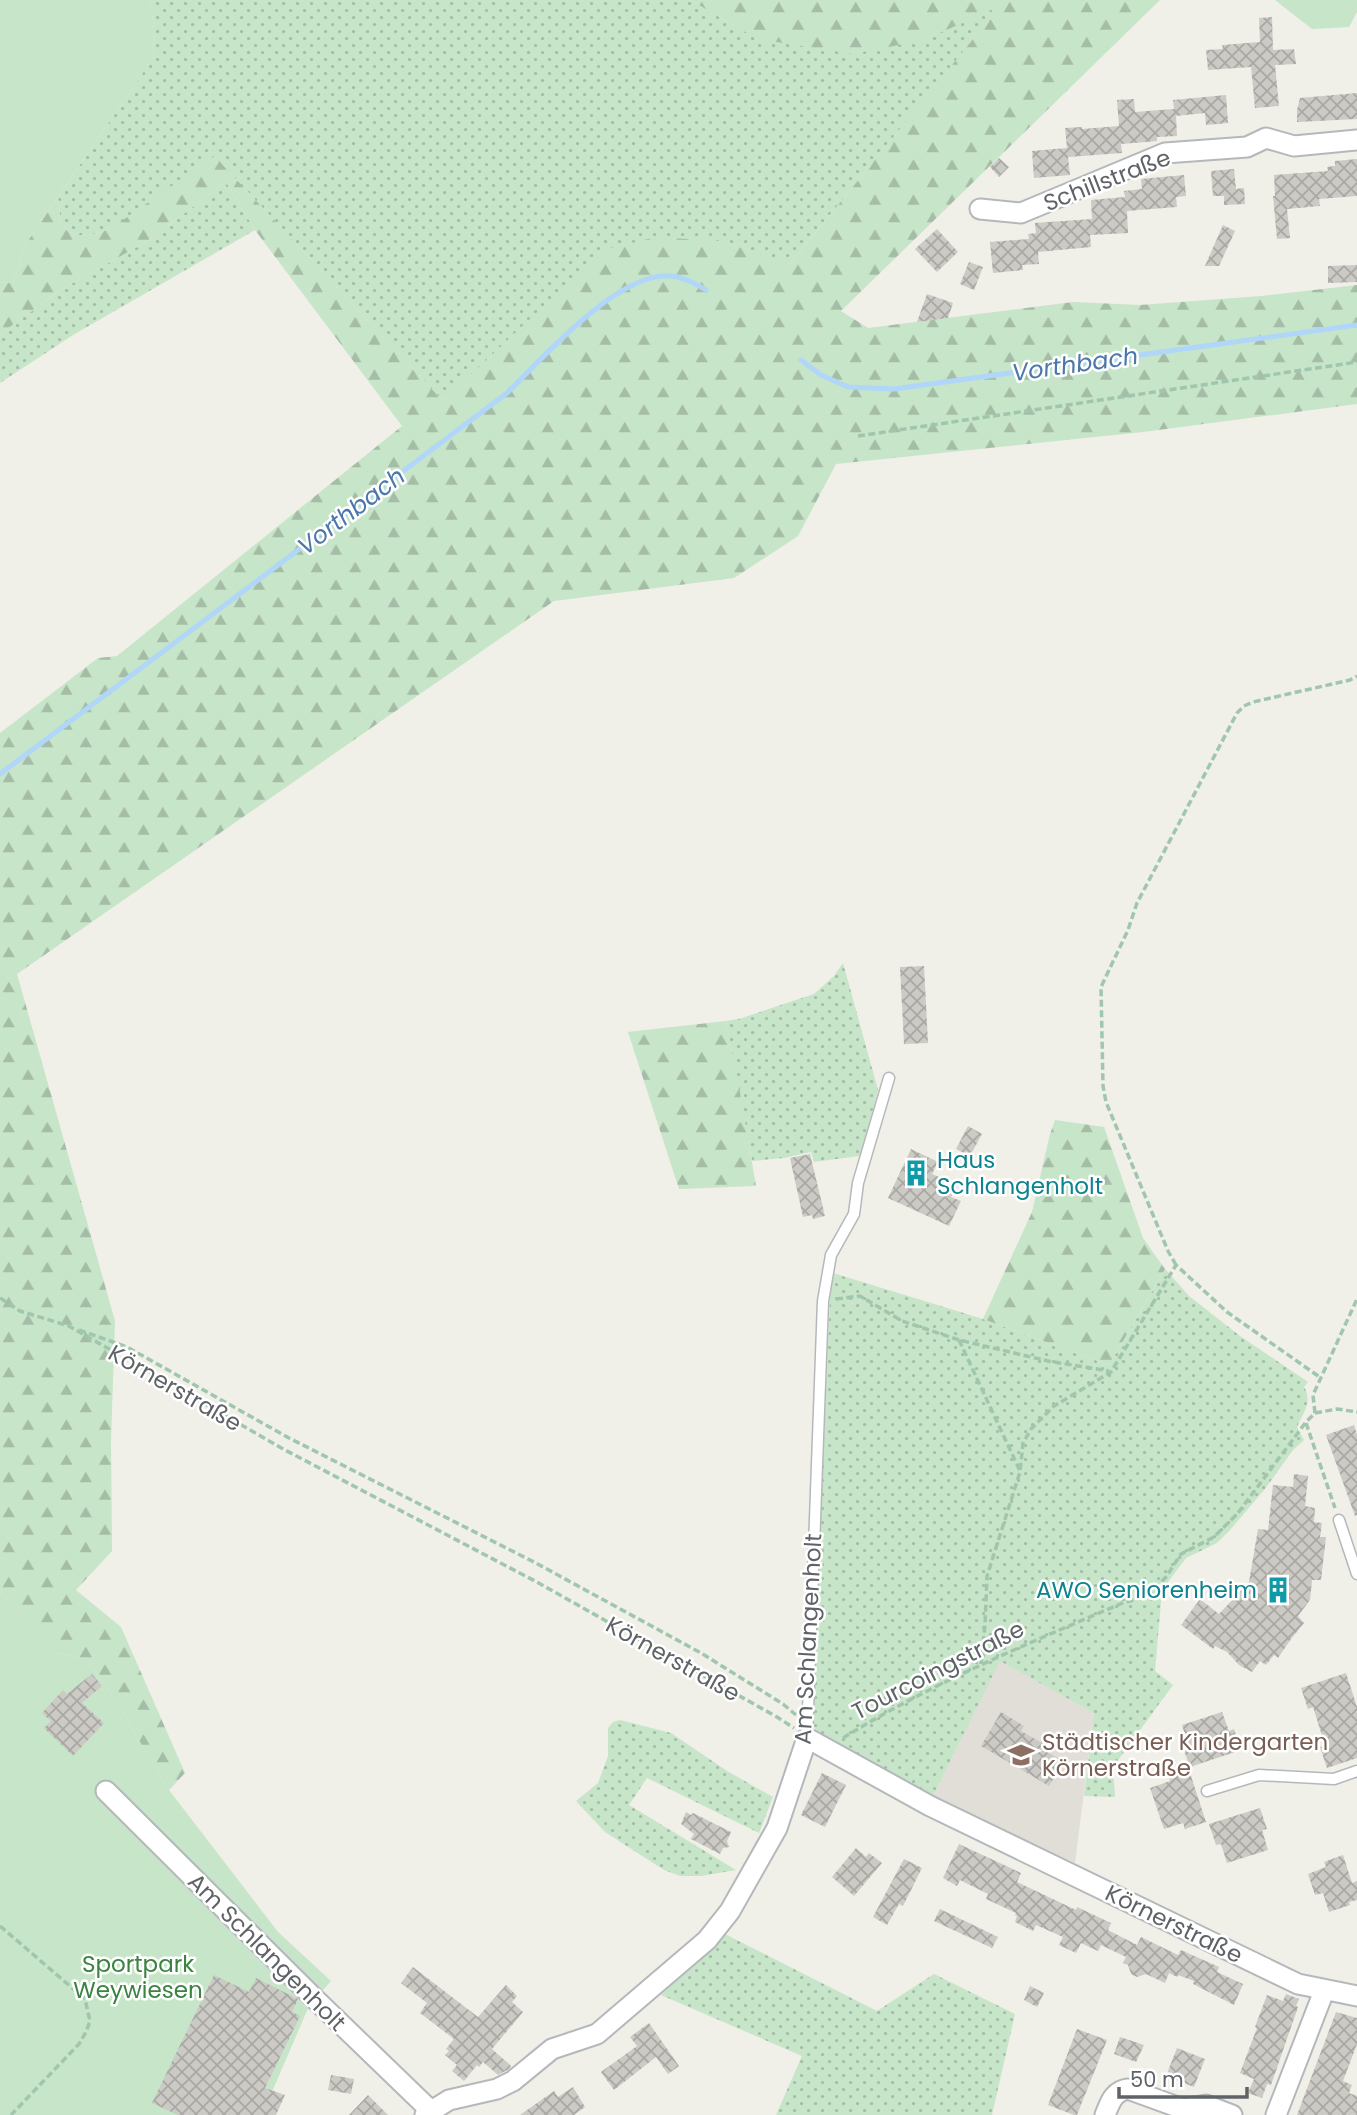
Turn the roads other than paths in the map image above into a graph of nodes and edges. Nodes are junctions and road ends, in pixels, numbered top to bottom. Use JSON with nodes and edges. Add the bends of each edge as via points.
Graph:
{"nodes":[{"id":1,"x":1357,"y":140,"type":"edge"},
{"id":2,"x":980,"y":209,"type":"dead end"},
{"id":3,"x":889,"y":1078,"type":"dead end"},
{"id":4,"x":1339,"y":1520,"type":"road end"},
{"id":5,"x":1357,"y":1574,"type":"edge"},
{"id":6,"x":807,"y":1738,"type":"junction"},
{"id":7,"x":1357,"y":1771,"type":"edge"},
{"id":8,"x":106,"y":1791,"type":"dead end"},
{"id":9,"x":1207,"y":1791,"type":"dead end"},
{"id":10,"x":1324,"y":1991,"type":"junction"},
{"id":11,"x":1357,"y":1996,"type":"edge"},
{"id":12,"x":428,"y":2113,"type":"edge"},
{"id":13,"x":1105,"y":2115,"type":"edge"},
{"id":14,"x":1232,"y":2115,"type":"edge"},
{"id":15,"x":1276,"y":2115,"type":"edge"}],
"edges":[{"from":1,"to":2,"type":"street","name":"Schillstraße","via":[[1294,146],[1266,138],[1247,148],[1165,153],[1021,213]]},
{"from":3,"to":6,"type":"lane","name":"Am Schlangenholt","via":[[858,1183],[854,1214],[831,1255],[823,1301]]},
{"from":4,"to":5,"type":"lane"},
{"from":6,"to":10,"type":"street","name":"Körnerstraße","via":[[942,1812],[1298,1984]]},
{"from":6,"to":12,"type":"street","name":"Am Schlangenholt","via":[[777,1828],[730,1910],[707,1940],[597,2034],[552,2049],[497,2089],[449,2100]]},
{"from":7,"to":9,"type":"lane","via":[[1334,1779],[1259,1775]]},
{"from":8,"to":12,"type":"street","name":"Am Schlangenholt"},
{"from":10,"to":11,"type":"street","name":"Körnerstraße"},
{"from":10,"to":15,"type":"street"},
{"from":13,"to":14,"type":"street","via":[[1116,2093],[1128,2089],[1183,2109],[1206,2105]]}]}
